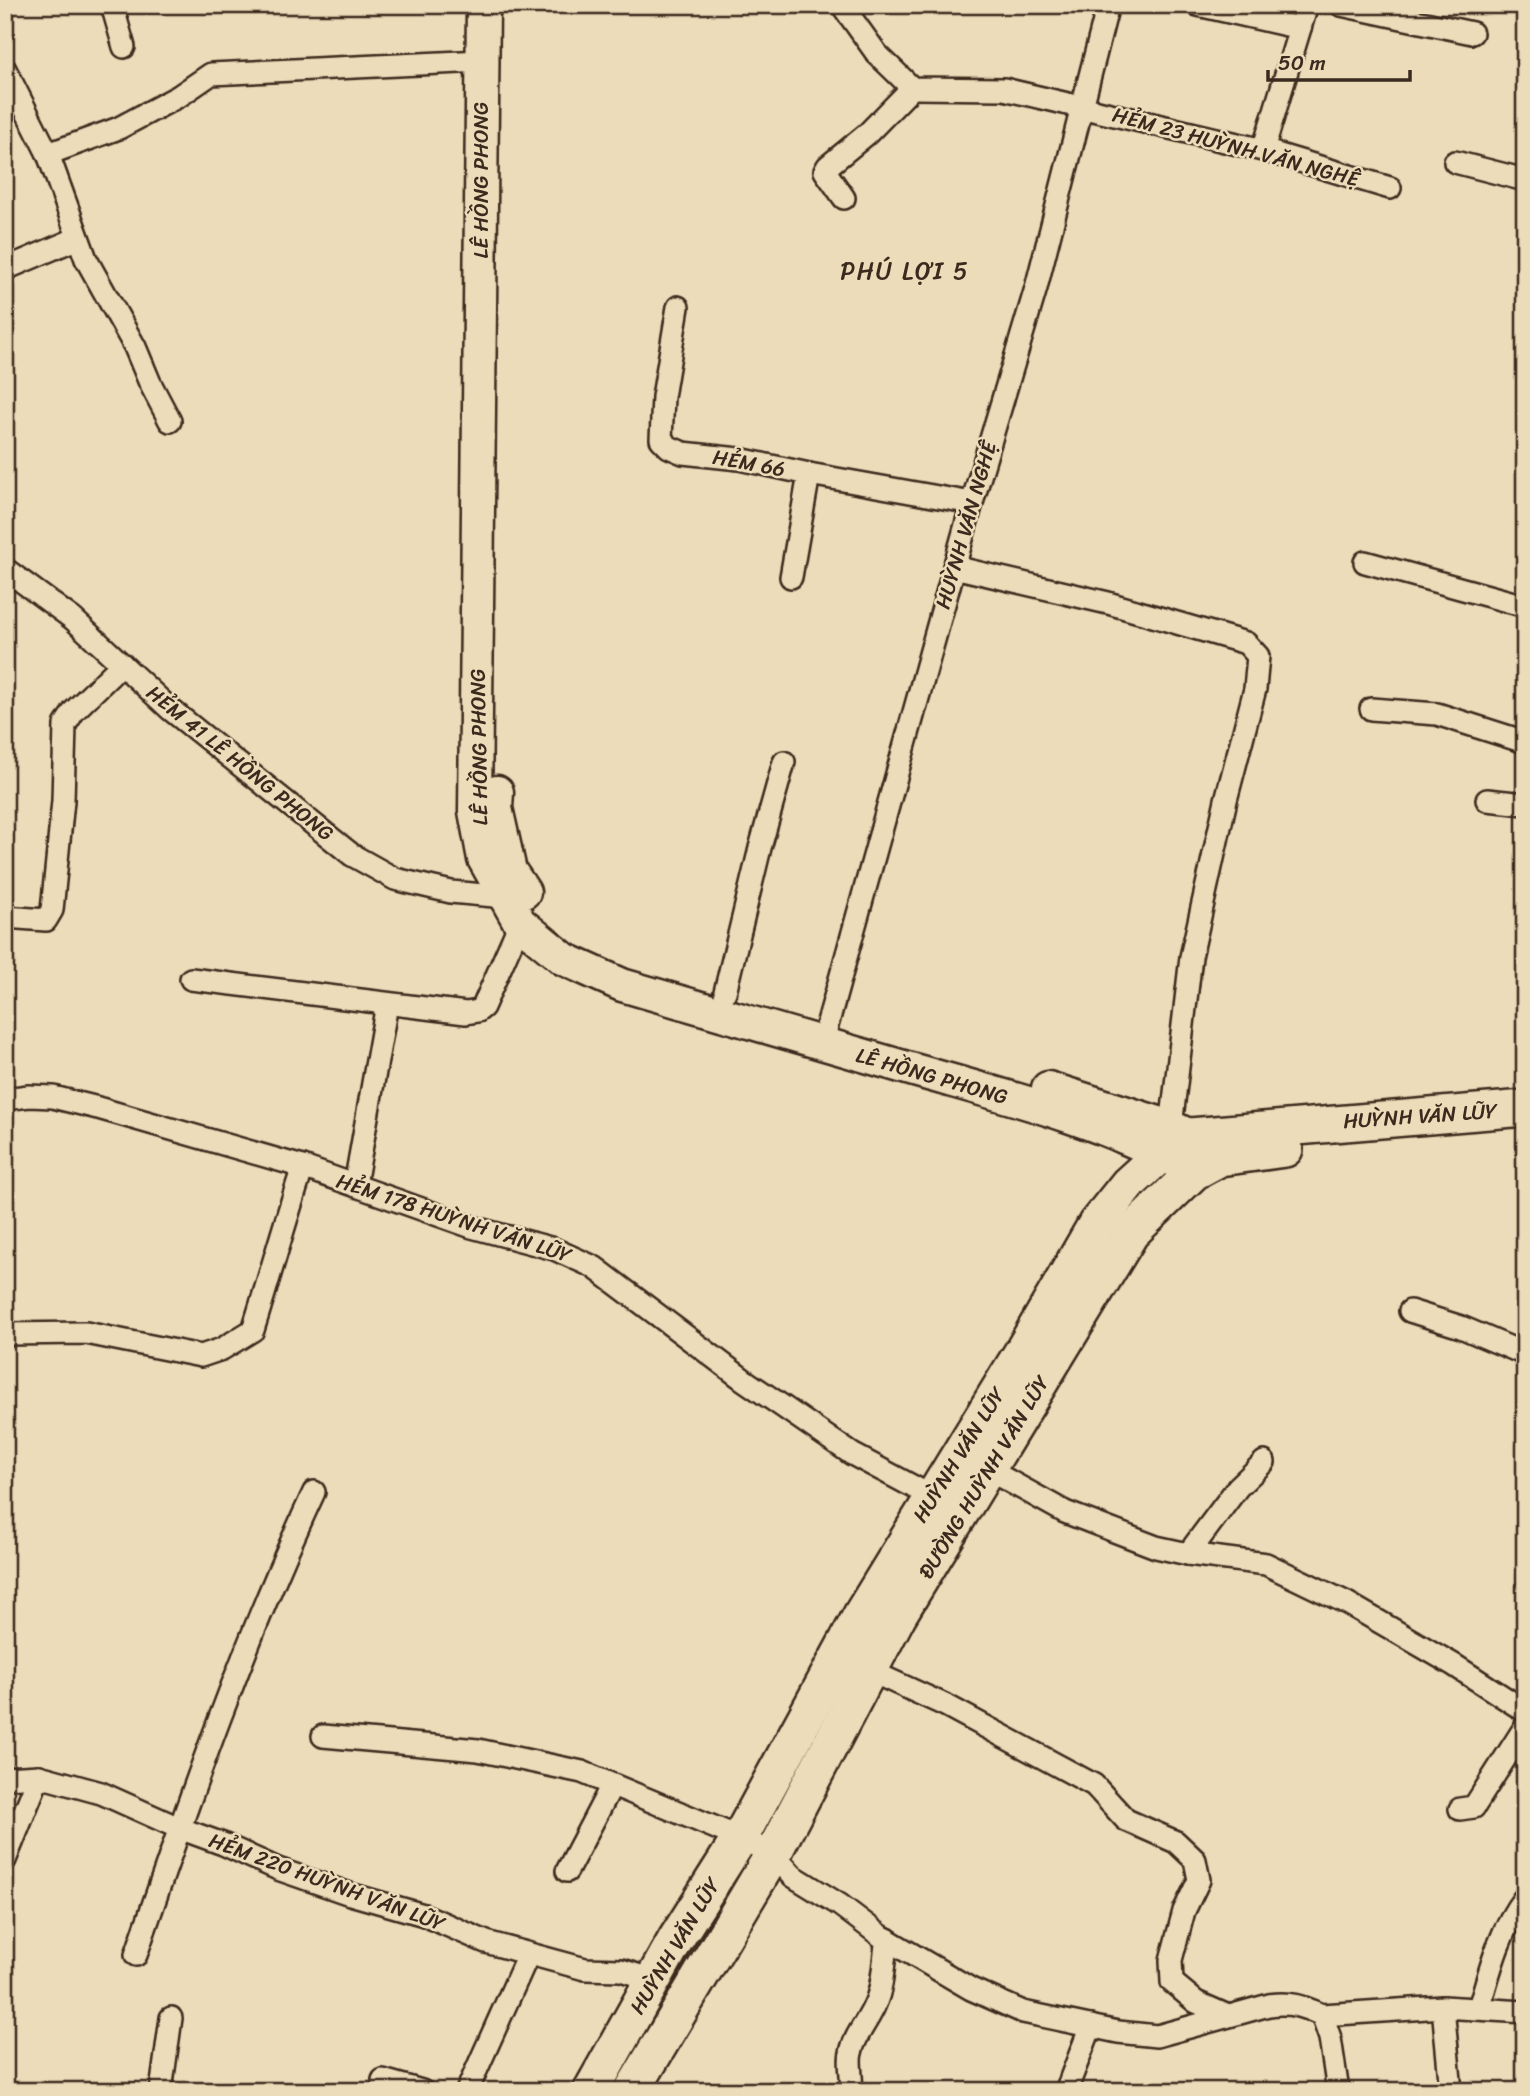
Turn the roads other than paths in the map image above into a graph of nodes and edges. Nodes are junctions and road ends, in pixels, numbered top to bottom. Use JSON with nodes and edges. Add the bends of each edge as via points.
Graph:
{"nodes":[{"id":1,"x":112,"y":5,"type":"edge"},
{"id":2,"x":483,"y":5,"type":"edge"},
{"id":3,"x":504,"y":5,"type":"edge"},
{"id":4,"x":842,"y":5,"type":"edge"},
{"id":5,"x":1108,"y":5,"type":"edge"},
{"id":6,"x":1198,"y":5,"type":"edge"},
{"id":7,"x":1307,"y":5,"type":"edge"},
{"id":8,"x":1341,"y":5,"type":"edge"},
{"id":9,"x":1300,"y":28,"type":"junction"},
{"id":10,"x":1472,"y":33,"type":"dead end"},
{"id":11,"x":124,"y":47,"type":"dead end"},
{"id":12,"x":482,"y":61,"type":"junction"},
{"id":13,"x":5,"y":69,"type":"edge"},
{"id":14,"x":912,"y":88,"type":"junction"},
{"id":15,"x":1082,"y":107,"type":"junction"},
{"id":16,"x":1263,"y":150,"type":"junction"},
{"id":17,"x":48,"y":154,"type":"junction"},
{"id":18,"x":1455,"y":162,"type":"dead end"},
{"id":19,"x":1525,"y":180,"type":"edge"},
{"id":20,"x":1390,"y":188,"type":"dead end"},
{"id":21,"x":844,"y":198,"type":"dead end"},
{"id":22,"x":78,"y":237,"type":"junction"},
{"id":23,"x":5,"y":269,"type":"edge"},
{"id":24,"x":678,"y":307,"type":"dead end"},
{"id":25,"x":170,"y":421,"type":"dead end"},
{"id":26,"x":809,"y":474,"type":"junction"},
{"id":27,"x":972,"y":503,"type":"junction"},
{"id":28,"x":1365,"y":562,"type":"dead end"},
{"id":29,"x":954,"y":567,"type":"junction"},
{"id":30,"x":5,"y":569,"type":"edge"},
{"id":31,"x":791,"y":577,"type":"dead end"},
{"id":32,"x":1525,"y":606,"type":"edge"},
{"id":33,"x":122,"y":664,"type":"junction"},
{"id":34,"x":1371,"y":709,"type":"dead end"},
{"id":35,"x":1525,"y":743,"type":"edge"},
{"id":36,"x":783,"y":762,"type":"dead end"},
{"id":37,"x":1487,"y":800,"type":"dead end"},
{"id":38,"x":1525,"y":804,"type":"edge"},
{"id":39,"x":512,"y":910,"type":"junction"},
{"id":40,"x":5,"y":917,"type":"edge"},
{"id":41,"x":191,"y":979,"type":"dead end"},
{"id":42,"x":725,"y":992,"type":"junction"},
{"id":43,"x":387,"y":1004,"type":"junction"},
{"id":44,"x":825,"y":1034,"type":"junction"},
{"id":45,"x":5,"y":1099,"type":"edge"},
{"id":46,"x":1525,"y":1108,"type":"edge"},
{"id":47,"x":1525,"y":1131,"type":"edge"},
{"id":48,"x":1174,"y":1139,"type":"junction"},
{"id":49,"x":1207,"y":1165,"type":"junction"},
{"id":50,"x":303,"y":1167,"type":"junction"},
{"id":51,"x":355,"y":1185,"type":"junction"},
{"id":52,"x":1410,"y":1311,"type":"dead end"},
{"id":53,"x":5,"y":1334,"type":"edge"},
{"id":54,"x":1525,"y":1354,"type":"edge"},
{"id":55,"x":1264,"y":1462,"type":"dead end"},
{"id":56,"x":989,"y":1470,"type":"junction"},
{"id":57,"x":314,"y":1492,"type":"dead end"},
{"id":58,"x":932,"y":1498,"type":"junction"},
{"id":59,"x":964,"y":1510,"type":"junction"},
{"id":60,"x":1188,"y":1554,"type":"junction"},
{"id":61,"x":869,"y":1670,"type":"junction"},
{"id":62,"x":1525,"y":1711,"type":"edge"},
{"id":63,"x":1525,"y":1727,"type":"edge"},
{"id":64,"x":323,"y":1736,"type":"dead end"},
{"id":65,"x":38,"y":1776,"type":"junction"},
{"id":66,"x":5,"y":1779,"type":"edge"},
{"id":67,"x":612,"y":1785,"type":"junction"},
{"id":68,"x":1460,"y":1809,"type":"dead end"},
{"id":69,"x":179,"y":1828,"type":"junction"},
{"id":70,"x":740,"y":1838,"type":"junction"},
{"id":71,"x":773,"y":1854,"type":"junction"},
{"id":72,"x":5,"y":1860,"type":"edge"},
{"id":73,"x":567,"y":1871,"type":"dead end"},
{"id":74,"x":1525,"y":1897,"type":"edge"},
{"id":75,"x":887,"y":1939,"type":"junction"},
{"id":76,"x":136,"y":1955,"type":"dead end"},
{"id":77,"x":528,"y":1955,"type":"junction"},
{"id":78,"x":653,"y":1980,"type":"junction"},
{"id":79,"x":1443,"y":2007,"type":"junction"},
{"id":80,"x":1479,"y":2008,"type":"junction"},
{"id":81,"x":1525,"y":2012,"type":"edge"},
{"id":82,"x":1322,"y":2015,"type":"junction"},
{"id":83,"x":1228,"y":2016,"type":"junction"},
{"id":84,"x":171,"y":2018,"type":"dead end"},
{"id":85,"x":1091,"y":2026,"type":"junction"},
{"id":86,"x":383,"y":2080,"type":"dead end"},
{"id":87,"x":160,"y":2091,"type":"edge"},
{"id":88,"x":422,"y":2091,"type":"edge"},
{"id":89,"x":467,"y":2091,"type":"edge"},
{"id":90,"x":591,"y":2091,"type":"edge"},
{"id":91,"x":632,"y":2091,"type":"edge"},
{"id":92,"x":850,"y":2091,"type":"edge"},
{"id":93,"x":1066,"y":2091,"type":"edge"},
{"id":94,"x":1338,"y":2091,"type":"edge"},
{"id":95,"x":1451,"y":2091,"type":"edge"}],
"edges":[{"from":1,"to":11,"type":"street"},
{"from":2,"to":12,"type":"street","name":"LÊ HỒNG PHONG"},
{"from":3,"to":42,"type":"street","name":"LÊ HỒNG PHONG","via":[[496,808],[510,871],[536,909],[575,942],[630,965]]},
{"from":4,"to":14,"type":"street","via":[[877,54]]},
{"from":5,"to":15,"type":"street","name":"HUỲNH VĂN NGHỆ"},
{"from":6,"to":9,"type":"street"},
{"from":7,"to":9,"type":"street"},
{"from":8,"to":10,"type":"street"},
{"from":9,"to":16,"type":"street"},
{"from":12,"to":17,"type":"street","via":[[211,74],[119,128]]},
{"from":12,"to":39,"type":"street","name":"LÊ HỒNG PHONG","via":[[475,811],[484,859]]},
{"from":13,"to":17,"type":"street"},
{"from":14,"to":15,"type":"street","name":"HẺM 23 HUỲNH VĂN NGHỆ","via":[[1004,89]]},
{"from":14,"to":21,"type":"street","via":[[828,166],[828,178]]},
{"from":15,"to":16,"type":"street","name":"HẺM 23 HUỲNH VĂN NGHỆ"},
{"from":15,"to":27,"type":"street","name":"HUỲNH VĂN NGHỆ","via":[[1036,288]]},
{"from":16,"to":20,"type":"street","name":"HẺM 23 HUỲNH VĂN NGHỆ"},
{"from":17,"to":22,"type":"street"},
{"from":18,"to":19,"type":"street"},
{"from":22,"to":23,"type":"street"},
{"from":22,"to":25,"type":"street"},
{"from":24,"to":26,"type":"street","name":"HẺM 66","via":[[660,439],[683,453]]},
{"from":26,"to":27,"type":"street","name":"HẺM 66"},
{"from":26,"to":31,"type":"street"},
{"from":27,"to":29,"type":"street","name":"HUỲNH VĂN NGHỆ"},
{"from":28,"to":32,"type":"street"},
{"from":29,"to":44,"type":"street","name":"HUỲNH VĂN NGHỆ"},
{"from":29,"to":48,"type":"street","via":[[1121,606],[1246,643],[1258,656],[1255,689],[1191,957]]},
{"from":30,"to":33,"type":"street","name":"HẺM 41 LÊ HỒNG PHONG","via":[[73,619]]},
{"from":33,"to":39,"type":"street","name":"HẺM 41 LÊ HỒNG PHONG","via":[[170,709],[352,855],[395,879]]},
{"from":33,"to":40,"type":"street","via":[[65,725],[52,910],[46,920]]},
{"from":34,"to":35,"type":"street","via":[[1437,714]]},
{"from":36,"to":42,"type":"street"},
{"from":37,"to":38,"type":"street"},
{"from":39,"to":43,"type":"street","via":[[478,1011]]},
{"from":39,"to":44,"type":"street","name":"LÊ HỒNG PHONG","via":[[564,959],[622,985]]},
{"from":41,"to":43,"type":"street"},
{"from":42,"to":44,"type":"street","name":"LÊ HỒNG PHONG"},
{"from":43,"to":51,"type":"street"},
{"from":44,"to":48,"type":"street","name":"LÊ HỒNG PHONG","via":[[1091,1125]]},
{"from":45,"to":50,"type":"street","name":"HẺM 178 HUỲNH VĂN LŨY","via":[[54,1097]]},
{"from":46,"to":48,"type":"main road","name":"HUỲNH VĂN LŨY"},
{"from":47,"to":49,"type":"main road","via":[[1272,1150]]},
{"from":48,"to":49,"type":"street","name":"LÊ HỒNG PHONG"},
{"from":48,"to":58,"type":"main road","name":"HUỲNH VĂN LŨY","via":[[1096,1224]]},
{"from":49,"to":56,"type":"main road","name":"ĐƯỜNG HUỲNH VĂN LŨY","via":[[1131,1233]]},
{"from":50,"to":51,"type":"street","name":"HẺM 178 HUỲNH VĂN LŨY"},
{"from":50,"to":53,"type":"street","via":[[253,1330],[222,1349],[201,1356],[86,1333]]},
{"from":51,"to":58,"type":"street","name":"HẺM 178 HUỲNH VĂN LŨY","via":[[472,1227],[554,1249],[594,1267],[852,1454]]},
{"from":52,"to":54,"type":"street"},
{"from":55,"to":60,"type":"street","via":[[1238,1487]]},
{"from":56,"to":59,"type":"main road","name":"ĐƯỜNG HUỲNH VĂN LŨY"},
{"from":56,"to":60,"type":"street","via":[[1065,1512]]},
{"from":57,"to":69,"type":"street","via":[[286,1552]]},
{"from":58,"to":59,"type":"street","name":"HẺM 178 HUỲNH VĂN LŨY"},
{"from":58,"to":70,"type":"main road","name":"HUỲNH VĂN LŨY","via":[[861,1615]]},
{"from":59,"to":61,"type":"main road","name":"ĐƯỜNG HUỲNH VĂN LŨY"},
{"from":60,"to":62,"type":"street","via":[[1266,1564],[1347,1603]]},
{"from":61,"to":71,"type":"main road","name":"ĐƯỜNG HUỲNH VĂN LŨY"},
{"from":61,"to":83,"type":"street","via":[[947,1706],[1094,1786],[1126,1820],[1176,1842],[1195,1860],[1199,1880],[1184,1912],[1171,1960],[1172,1982],[1196,2002]]},
{"from":63,"to":68,"type":"street","via":[[1474,1807]]},
{"from":64,"to":67,"type":"street","via":[[478,1750],[582,1772]]},
{"from":65,"to":66,"type":"street","name":"HẺM 220 HUỲNH VĂN LŨY"},
{"from":65,"to":69,"type":"street","name":"HẺM 220 HUỲNH VĂN LŨY","via":[[101,1793]]},
{"from":65,"to":72,"type":"street"},
{"from":67,"to":70,"type":"street"},
{"from":67,"to":73,"type":"street"},
{"from":69,"to":76,"type":"street"},
{"from":69,"to":77,"type":"street","name":"HẺM 220 HUỲNH VĂN LŨY","via":[[278,1869],[424,1915]]},
{"from":70,"to":71,"type":"street"},
{"from":70,"to":78,"type":"main road","name":"HUỲNH VĂN LŨY"},
{"from":71,"to":75,"type":"street","via":[[793,1876]]},
{"from":71,"to":91,"type":"main road","name":"ĐƯỜNG HUỲNH VĂN LŨY"},
{"from":74,"to":80,"type":"street","via":[[1513,1912],[1495,1954]]},
{"from":75,"to":85,"type":"street","via":[[971,1989],[1023,2012]]},
{"from":75,"to":92,"type":"street","via":[[881,1986],[850,2054]]},
{"from":77,"to":78,"type":"street","name":"HẺM 220 HUỲNH VĂN LŨY","via":[[585,1969],[621,1970]]},
{"from":77,"to":89,"type":"street"},
{"from":78,"to":90,"type":"main road","name":"HUỲNH VĂN LŨY"},
{"from":79,"to":80,"type":"street"},
{"from":79,"to":82,"type":"street"},
{"from":79,"to":95,"type":"street"},
{"from":80,"to":81,"type":"street"},
{"from":82,"to":83,"type":"street","via":[[1287,2003]]},
{"from":82,"to":94,"type":"street"},
{"from":83,"to":85,"type":"street","via":[[1157,2036]]},
{"from":84,"to":87,"type":"street"},
{"from":85,"to":93,"type":"street"},
{"from":86,"to":88,"type":"street"}]}
